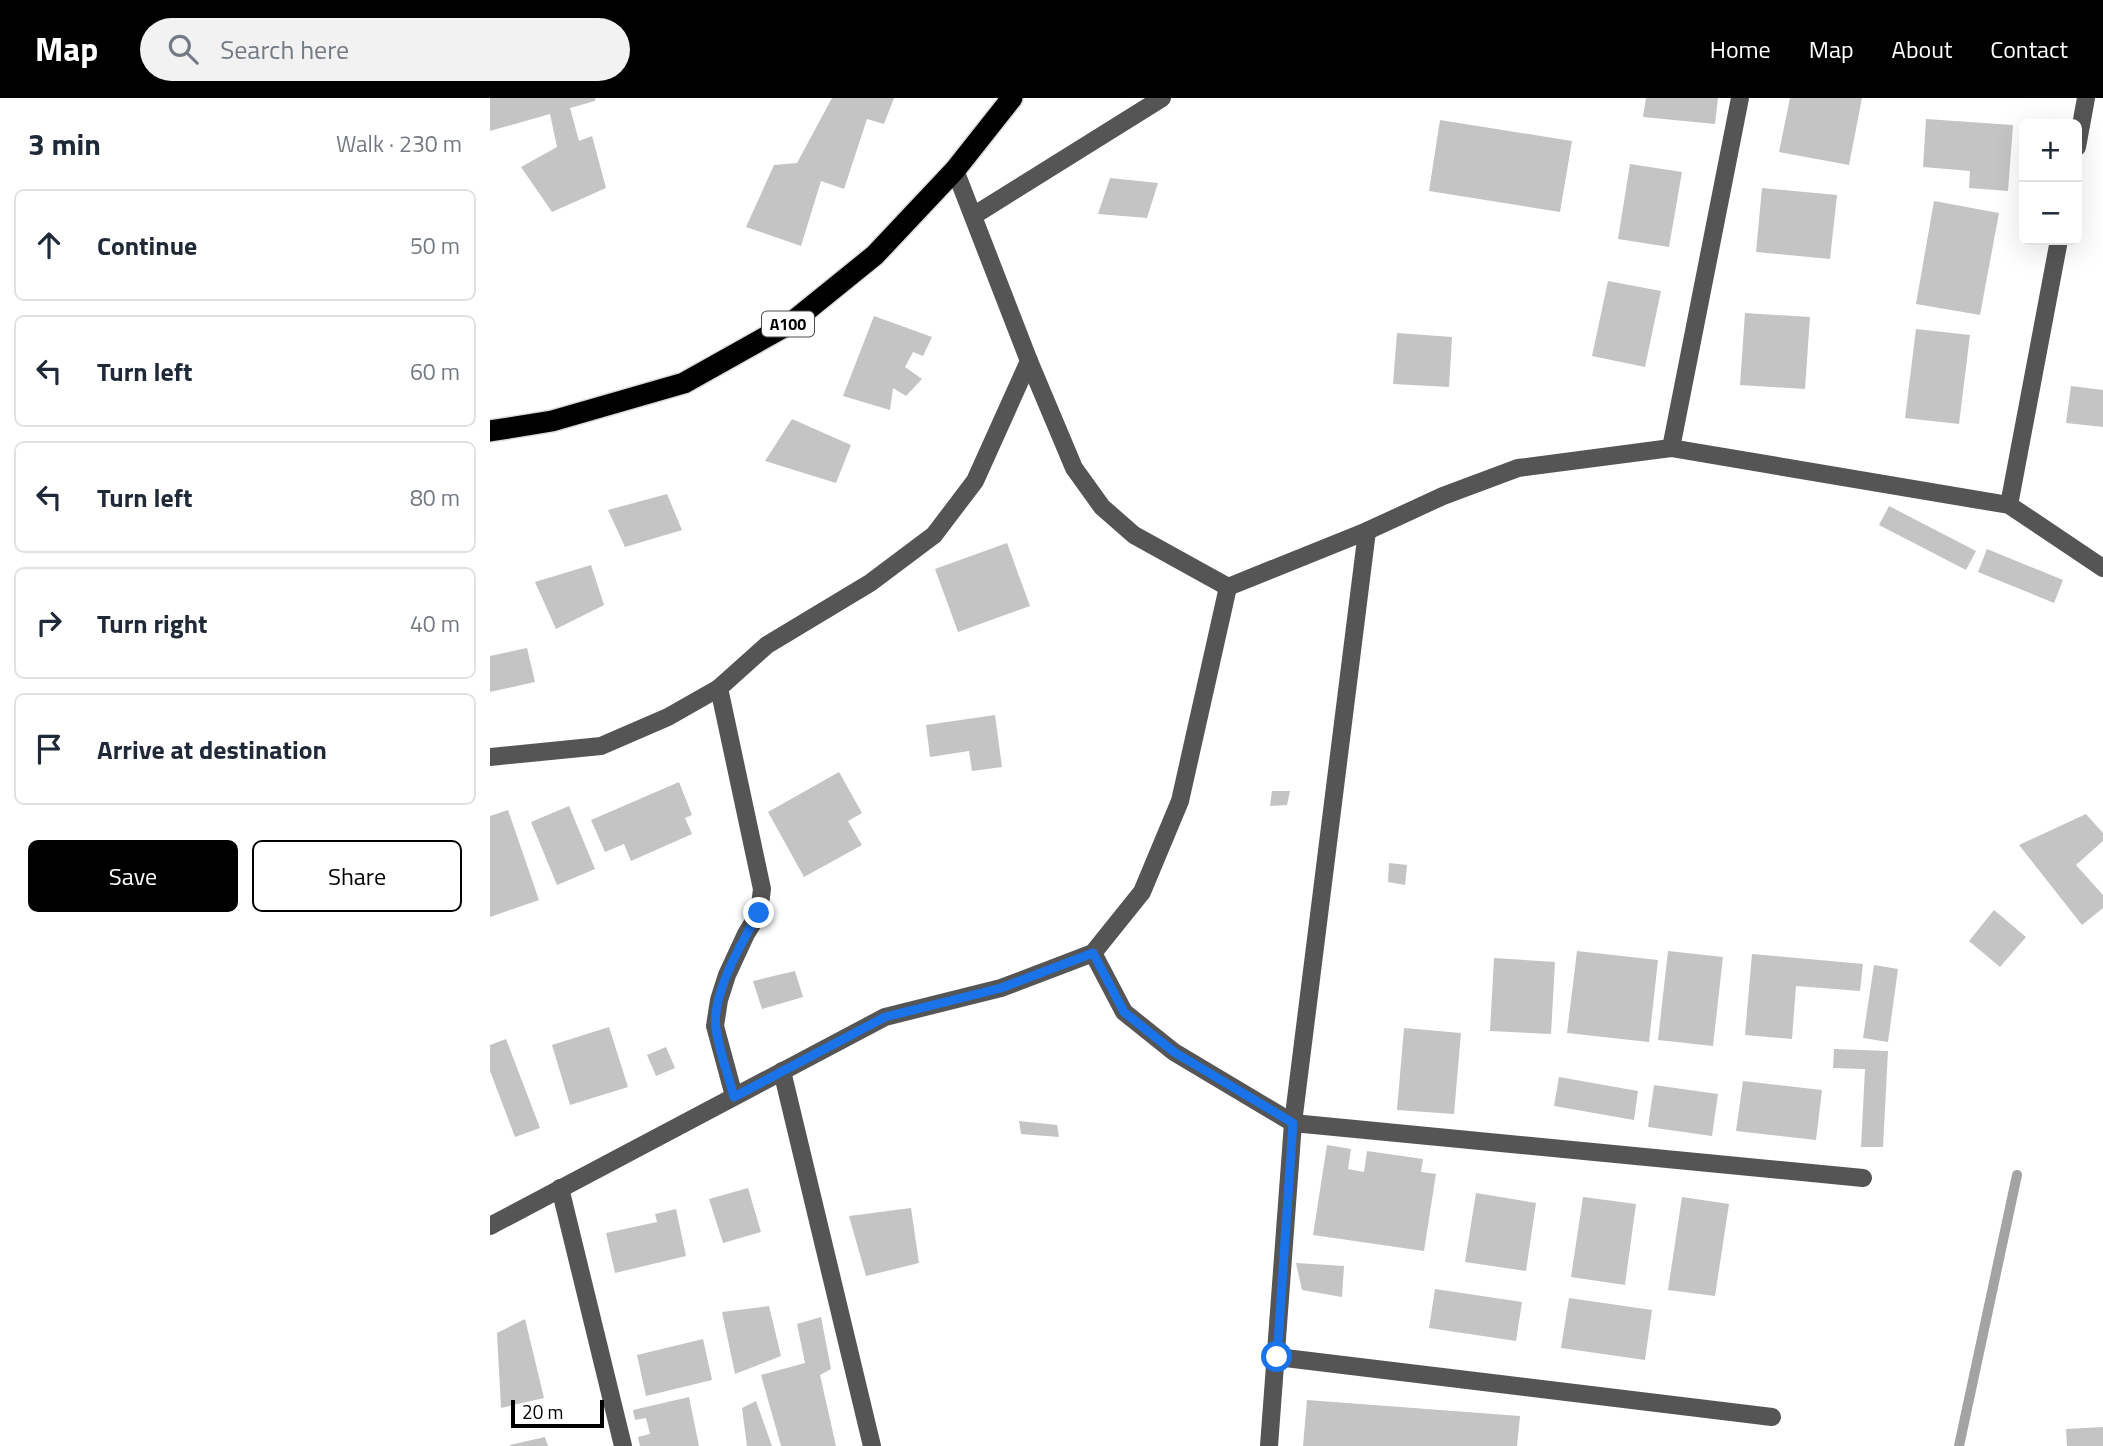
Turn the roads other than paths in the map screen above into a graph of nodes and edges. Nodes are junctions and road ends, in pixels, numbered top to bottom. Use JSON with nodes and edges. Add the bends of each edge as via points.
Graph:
{"nodes":[{"id":1,"x":1012,"y":98,"type":"edge"},
{"id":2,"x":1162,"y":98,"type":"edge"},
{"id":3,"x":1740,"y":98,"type":"edge"},
{"id":4,"x":2086,"y":98,"type":"edge"},
{"id":5,"x":2082,"y":120,"type":"edge"},
{"id":6,"x":955,"y":170,"type":"junction"},
{"id":7,"x":973,"y":216,"type":"junction"},
{"id":8,"x":2058,"y":245,"type":"edge"},
{"id":9,"x":1029,"y":361,"type":"junction"},
{"id":10,"x":490,"y":431,"type":"edge"},
{"id":11,"x":1671,"y":448,"type":"junction"},
{"id":12,"x":2009,"y":505,"type":"junction"},
{"id":13,"x":1367,"y":531,"type":"junction"},
{"id":14,"x":2103,"y":568,"type":"edge"},
{"id":15,"x":1228,"y":587,"type":"junction"},
{"id":16,"x":719,"y":688,"type":"junction"},
{"id":17,"x":490,"y":757,"type":"edge"},
{"id":18,"x":1093,"y":953,"type":"junction"},
{"id":19,"x":782,"y":1071,"type":"junction"},
{"id":20,"x":734,"y":1097,"type":"junction"},
{"id":21,"x":1293,"y":1123,"type":"junction"},
{"id":22,"x":1863,"y":1178,"type":"dead end"},
{"id":23,"x":560,"y":1188,"type":"junction"},
{"id":24,"x":490,"y":1226,"type":"edge"},
{"id":25,"x":1277,"y":1357,"type":"junction"},
{"id":26,"x":1772,"y":1417,"type":"dead end"},
{"id":27,"x":623,"y":1446,"type":"edge"},
{"id":28,"x":872,"y":1446,"type":"edge"},
{"id":29,"x":1269,"y":1446,"type":"edge"}],
"edges":[{"from":1,"to":6,"type":"highway","number":"A100"},
{"from":2,"to":7,"type":"street"},
{"from":3,"to":11,"type":"street"},
{"from":4,"to":5,"type":"street"},
{"from":6,"to":7,"type":"street"},
{"from":6,"to":10,"type":"highway","number":"A100","via":[[875,255],[791,323],[696,377],[552,421]]},
{"from":7,"to":9,"type":"street"},
{"from":8,"to":12,"type":"street"},
{"from":9,"to":15,"type":"street","via":[[1074,468],[1102,507],[1134,535]]},
{"from":9,"to":16,"type":"street","via":[[975,481],[934,535],[870,583],[767,645]]},
{"from":11,"to":12,"type":"street"},
{"from":11,"to":13,"type":"street","via":[[1518,468]]},
{"from":12,"to":14,"type":"street"},
{"from":13,"to":15,"type":"street"},
{"from":13,"to":21,"type":"street"},
{"from":15,"to":18,"type":"street","via":[[1180,802],[1142,892]]},
{"from":16,"to":17,"type":"street","via":[[668,717],[601,746]]},
{"from":16,"to":20,"type":"street","via":[[762,889],[759,913],[727,975],[715,1026]]},
{"from":18,"to":19,"type":"street","via":[[1001,988],[885,1017]]},
{"from":18,"to":21,"type":"street","via":[[1124,1012],[1174,1052]]},
{"from":19,"to":20,"type":"street"},
{"from":19,"to":28,"type":"street"},
{"from":20,"to":23,"type":"street"},
{"from":21,"to":22,"type":"street"},
{"from":21,"to":25,"type":"street"},
{"from":23,"to":24,"type":"street"},
{"from":23,"to":27,"type":"street"},
{"from":25,"to":26,"type":"street"},
{"from":25,"to":29,"type":"street"}]}
